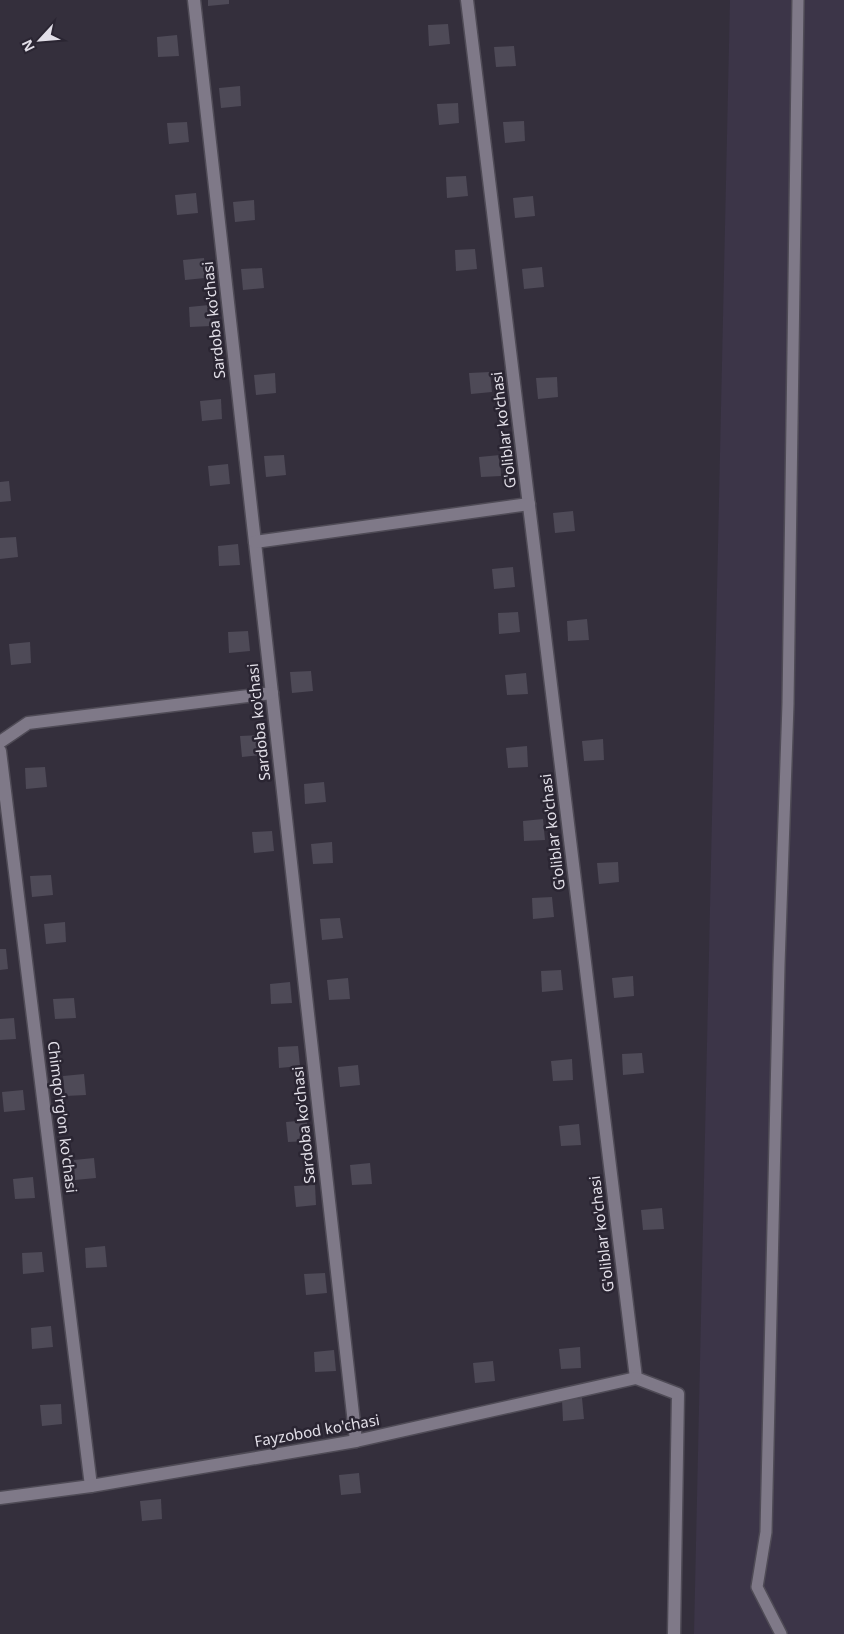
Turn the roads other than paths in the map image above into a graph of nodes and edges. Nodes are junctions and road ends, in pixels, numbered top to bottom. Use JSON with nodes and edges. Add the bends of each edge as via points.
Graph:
{"nodes":[{"id":1,"x":194,"y":0,"type":"edge"},
{"id":2,"x":467,"y":0,"type":"edge"},
{"id":3,"x":798,"y":0,"type":"edge"},
{"id":4,"x":529,"y":504,"type":"junction"},
{"id":5,"x":255,"y":542,"type":"junction"},
{"id":6,"x":272,"y":693,"type":"junction"},
{"id":7,"x":0,"y":742,"type":"edge"},
{"id":8,"x":0,"y":752,"type":"edge"},
{"id":9,"x":636,"y":1378,"type":"junction"},
{"id":10,"x":356,"y":1441,"type":"junction"},
{"id":11,"x":91,"y":1486,"type":"junction"},
{"id":12,"x":0,"y":1498,"type":"edge"},
{"id":13,"x":674,"y":1634,"type":"edge"},
{"id":14,"x":781,"y":1634,"type":"edge"}],
"edges":[{"from":1,"to":5,"type":"street","name":"Sardoba ko'chasi"},
{"from":2,"to":4,"type":"street","name":"G'oliblar ko'chasi"},
{"from":3,"to":14,"type":"lane","via":[[788,704],[778,965],[766,1532],[757,1587]]},
{"from":4,"to":5,"type":"street"},
{"from":4,"to":9,"type":"street","name":"G'oliblar ko'chasi"},
{"from":5,"to":6,"type":"street","name":"Sardoba ko'chasi"},
{"from":6,"to":7,"type":"street","via":[[28,723]]},
{"from":6,"to":10,"type":"street","name":"Sardoba ko'chasi"},
{"from":8,"to":11,"type":"street","name":"Chimqo'rg'on ko'chasi"},
{"from":9,"to":10,"type":"street","name":"Fayzobod ko'chasi"},
{"from":9,"to":13,"type":"street","via":[[678,1394]]},
{"from":10,"to":11,"type":"street","name":"Fayzobod ko'chasi"},
{"from":11,"to":12,"type":"street","name":"Fayzobod ko'chasi"}]}
